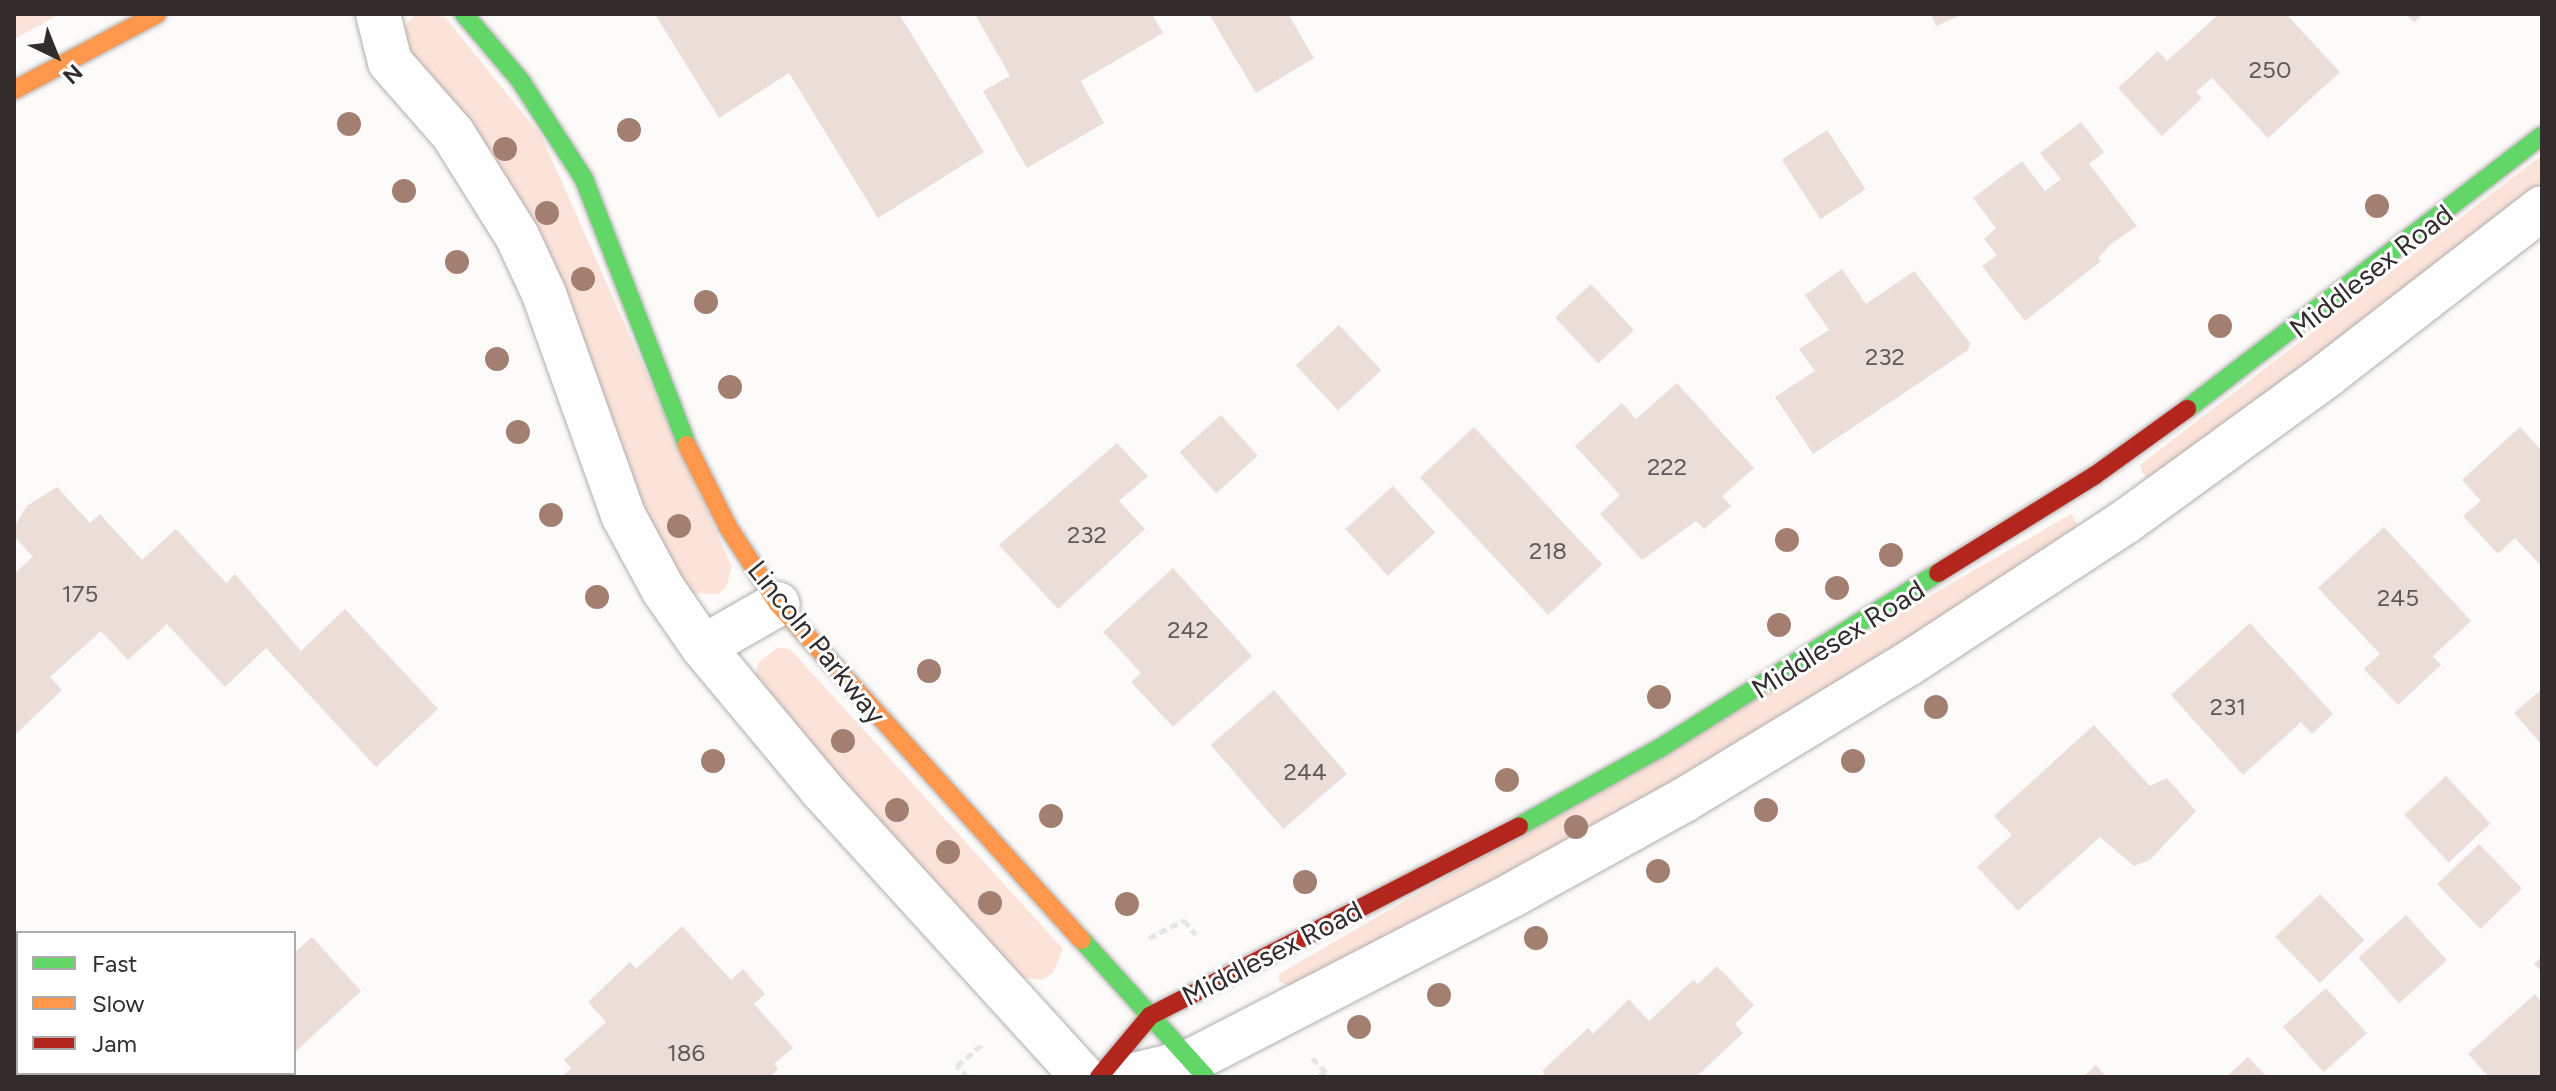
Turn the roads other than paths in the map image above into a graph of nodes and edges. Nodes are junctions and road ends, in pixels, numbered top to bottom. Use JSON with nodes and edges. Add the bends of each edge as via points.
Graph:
{"nodes":[{"id":1,"x":157,"y":14,"type":"edge"},
{"id":2,"x":378,"y":14,"type":"edge"},
{"id":3,"x":464,"y":14,"type":"edge"},
{"id":4,"x":14,"y":90,"type":"edge"},
{"id":5,"x":2542,"y":136,"type":"edge"},
{"id":6,"x":2542,"y":208,"type":"edge"},
{"id":7,"x":2094,"y":476,"type":"junction"},
{"id":8,"x":2125,"y":522,"type":"junction"},
{"id":9,"x":778,"y":604,"type":"junction"},
{"id":10,"x":703,"y":647,"type":"junction"},
{"id":11,"x":1150,"y":1016,"type":"junction"},
{"id":12,"x":1198,"y":1069,"type":"edge"},
{"id":13,"x":1083,"y":1077,"type":"edge"},
{"id":14,"x":1099,"y":1077,"type":"edge"},
{"id":15,"x":1126,"y":1077,"type":"edge"}],
"edges":[{"from":1,"to":4,"type":"street"},
{"from":2,"to":10,"type":"street","via":[[390,62],[453,134],[517,236],[544,294],[623,515]]},
{"from":3,"to":9,"type":"street","name":"Lincoln Parkway","via":[[520,80],[584,179],[688,448],[728,527]]},
{"from":5,"to":7,"type":"street","name":"Middlesex Road","via":[[2296,330]]},
{"from":6,"to":8,"type":"street","name":"Middlesex Road","via":[[2327,375]]},
{"from":7,"to":8,"type":"street"},
{"from":7,"to":11,"type":"street","name":"Middlesex Road","via":[[1660,748],[1483,846]]},
{"from":8,"to":12,"type":"street","name":"Middlesex Road","via":[[1908,664],[1684,800]]},
{"from":9,"to":10,"type":"street"},
{"from":9,"to":11,"type":"street","name":"Lincoln Parkway"},
{"from":10,"to":13,"type":"street","via":[[822,790]]},
{"from":11,"to":12,"type":"street","name":"Lincoln Parkway"},
{"from":11,"to":14,"type":"street","name":"Middlesex Road"},
{"from":12,"to":15,"type":"street","name":"Middlesex Road"}]}
